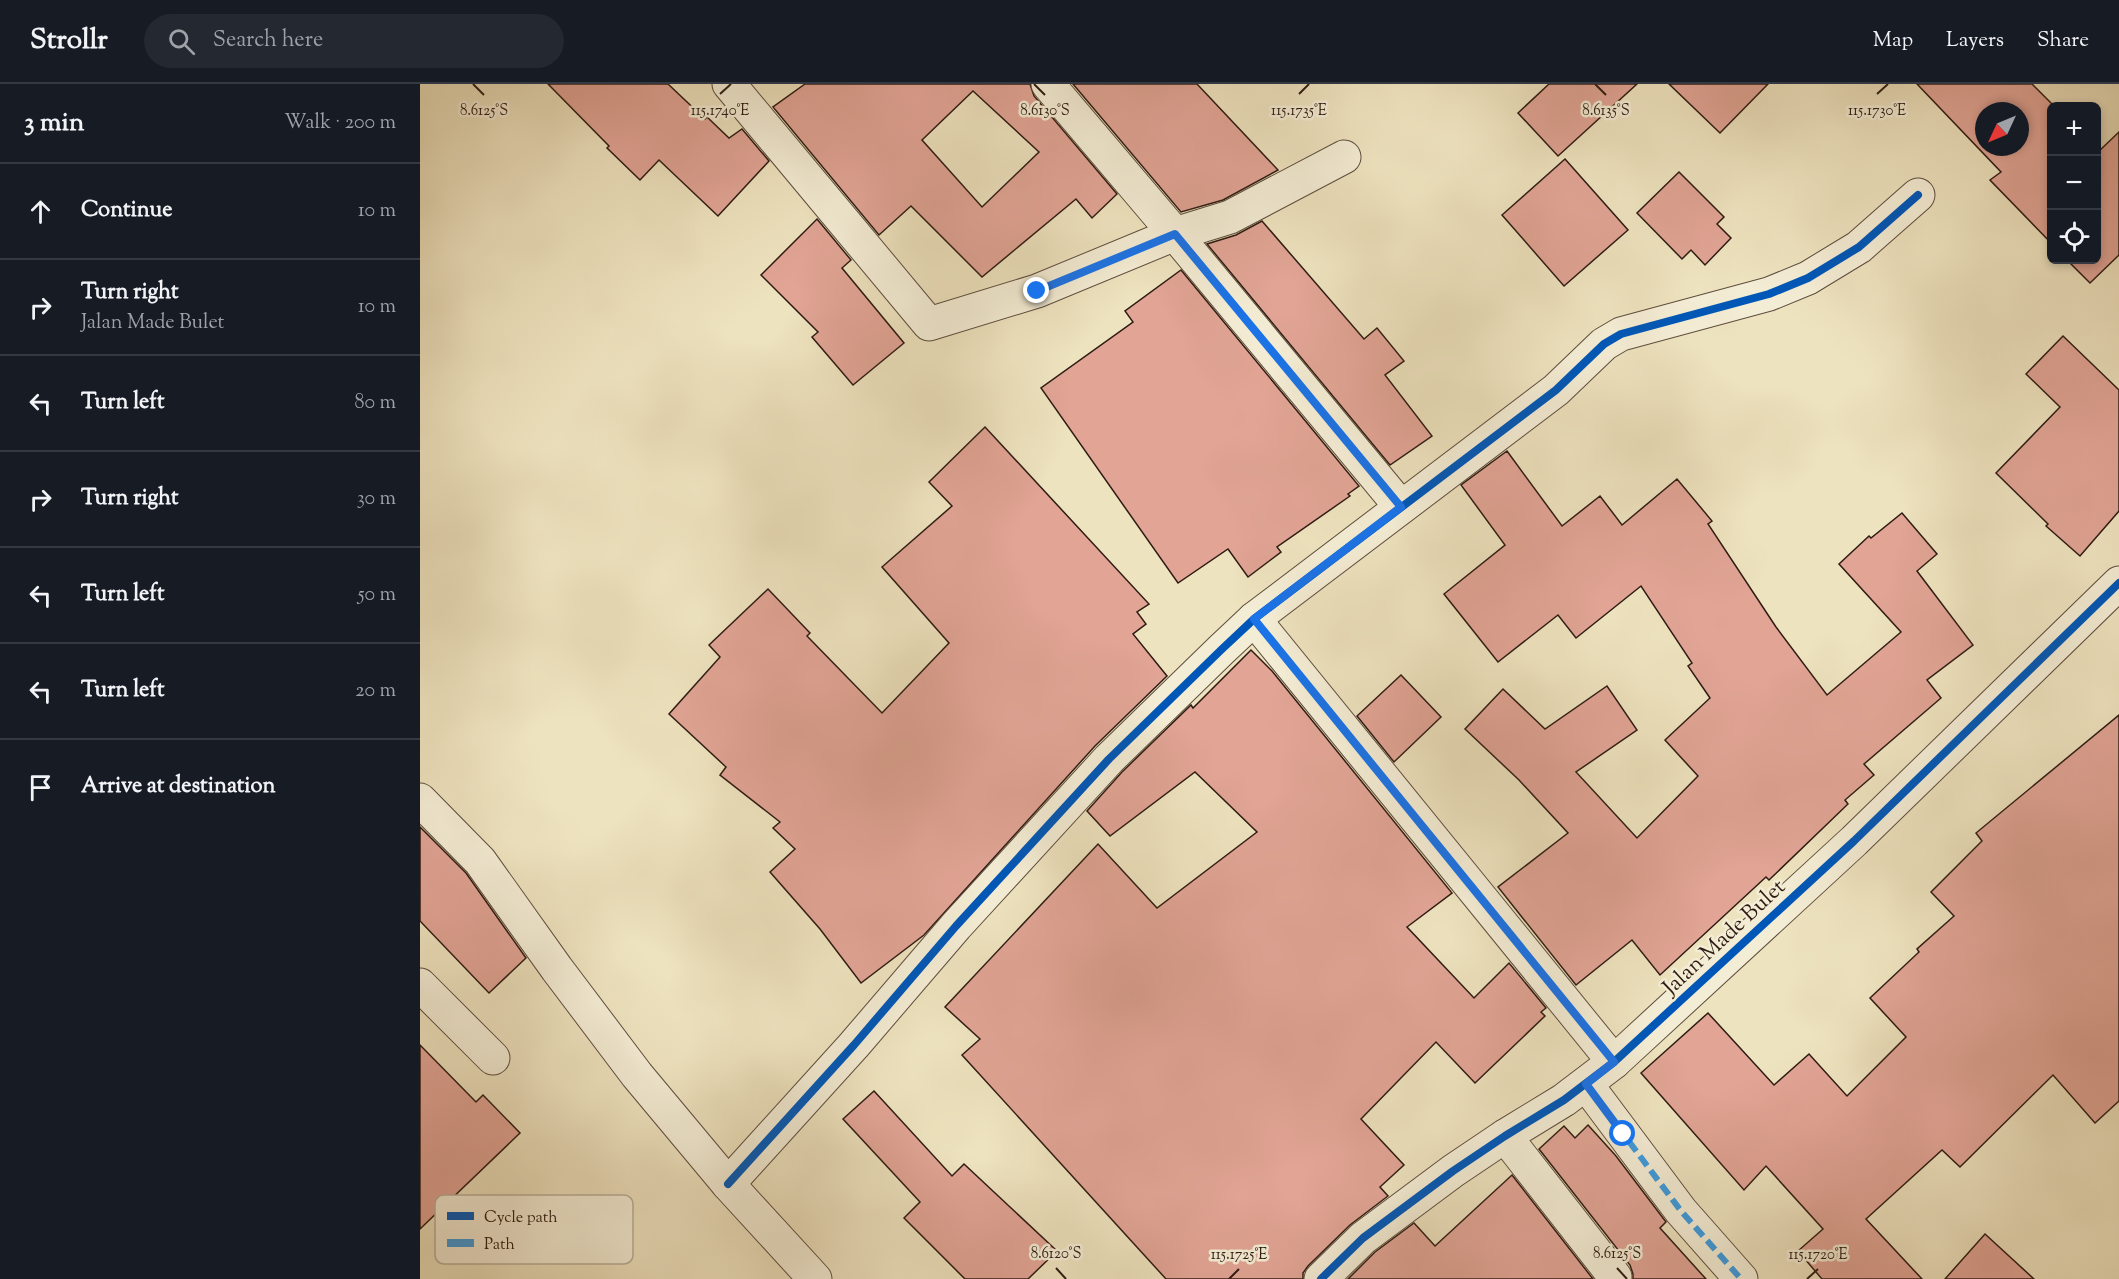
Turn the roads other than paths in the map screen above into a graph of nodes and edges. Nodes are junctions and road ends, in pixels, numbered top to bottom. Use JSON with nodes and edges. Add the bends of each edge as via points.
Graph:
{"nodes":[{"id":1,"x":729,"y":84,"type":"edge"},
{"id":2,"x":1048,"y":84,"type":"edge"},
{"id":3,"x":1344,"y":158,"type":"dead end"},
{"id":4,"x":1918,"y":195,"type":"dead end"},
{"id":5,"x":1175,"y":234,"type":"junction"},
{"id":6,"x":1401,"y":507,"type":"junction"},
{"id":7,"x":2119,"y":583,"type":"edge"},
{"id":8,"x":1254,"y":619,"type":"junction"},
{"id":9,"x":420,"y":800,"type":"edge"},
{"id":10,"x":420,"y":985,"type":"edge"},
{"id":11,"x":493,"y":1058,"type":"dead end"},
{"id":12,"x":1614,"y":1062,"type":"junction"},
{"id":13,"x":1586,"y":1084,"type":"junction"},
{"id":14,"x":1505,"y":1136,"type":"junction"},
{"id":15,"x":728,"y":1184,"type":"junction"},
{"id":16,"x":1616,"y":1277,"type":"dead end"},
{"id":17,"x":815,"y":1279,"type":"edge"},
{"id":18,"x":1321,"y":1279,"type":"edge"},
{"id":19,"x":1740,"y":1279,"type":"edge"}],
"edges":[{"from":1,"to":5,"type":"street","via":[[929,324],[1037,291]]},
{"from":2,"to":5,"type":"street"},
{"from":3,"to":5,"type":"street","via":[[1230,217]]},
{"from":4,"to":6,"type":"street","via":[[1859,247],[1808,278],[1769,294],[1621,334],[1604,344],[1556,390]]},
{"from":5,"to":6,"type":"street"},
{"from":6,"to":8,"type":"street"},
{"from":7,"to":12,"type":"street","name":"Jalan Made Bulet","via":[[1854,841]]},
{"from":8,"to":12,"type":"street"},
{"from":8,"to":15,"type":"street","via":[[1108,759]]},
{"from":9,"to":15,"type":"street","via":[[480,861],[637,1075]]},
{"from":10,"to":11,"type":"street"},
{"from":12,"to":13,"type":"street","name":"Jalan Made Bulet"},
{"from":13,"to":14,"type":"street","name":"Jalan Made Bulet"},
{"from":13,"to":19,"type":"street","via":[[1674,1202]]},
{"from":14,"to":16,"type":"street"},
{"from":14,"to":18,"type":"street","name":"Jalan Made Bulet","via":[[1363,1238]]},
{"from":15,"to":17,"type":"street"}]}
